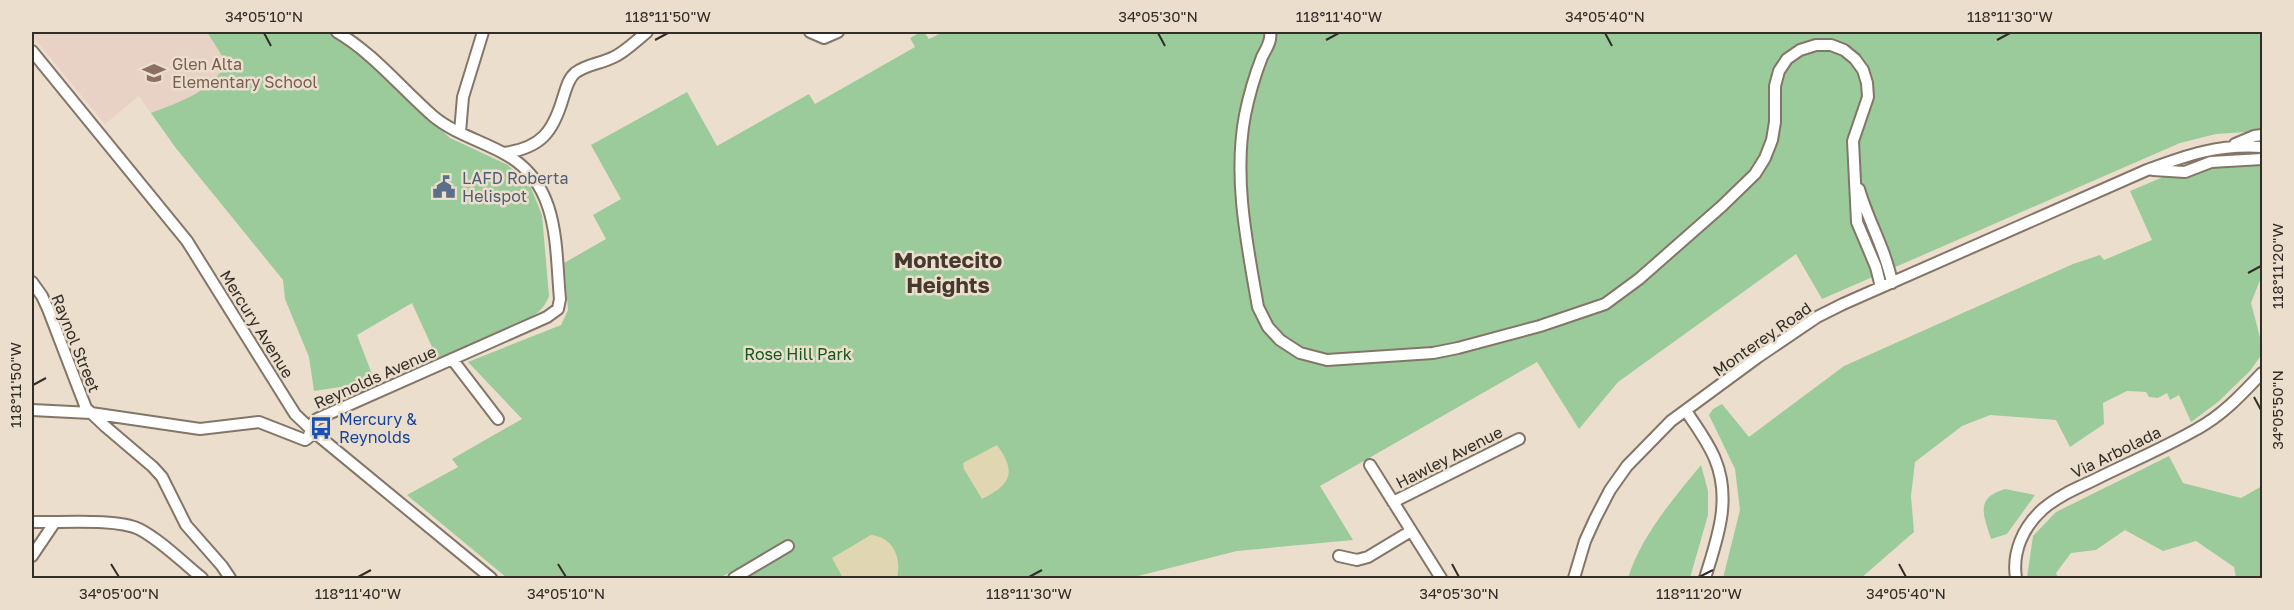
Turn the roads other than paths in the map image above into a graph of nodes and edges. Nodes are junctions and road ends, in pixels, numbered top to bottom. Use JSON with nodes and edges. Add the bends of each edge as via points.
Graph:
{"nodes":[{"id":1,"x":337,"y":32,"type":"edge"},
{"id":2,"x":483,"y":32,"type":"edge"},
{"id":3,"x":646,"y":32,"type":"edge"},
{"id":4,"x":810,"y":32,"type":"edge"},
{"id":5,"x":838,"y":32,"type":"edge"},
{"id":6,"x":1270,"y":32,"type":"edge"},
{"id":7,"x":32,"y":51,"type":"edge"},
{"id":8,"x":460,"y":132,"type":"junction"},
{"id":9,"x":2262,"y":135,"type":"edge"},
{"id":10,"x":1853,"y":141,"type":"junction"},
{"id":11,"x":2228,"y":147,"type":"junction"},
{"id":12,"x":2262,"y":147,"type":"edge"},
{"id":13,"x":504,"y":153,"type":"junction"},
{"id":14,"x":2262,"y":159,"type":"edge"},
{"id":15,"x":2147,"y":170,"type":"junction"},
{"id":16,"x":1868,"y":217,"type":"junction"},
{"id":17,"x":1857,"y":222,"type":"junction"},
{"id":18,"x":32,"y":282,"type":"edge"},
{"id":19,"x":1886,"y":285,"type":"junction"},
{"id":20,"x":452,"y":359,"type":"junction"},
{"id":21,"x":2262,"y":373,"type":"edge"},
{"id":22,"x":32,"y":411,"type":"edge"},
{"id":23,"x":1686,"y":411,"type":"junction"},
{"id":24,"x":91,"y":413,"type":"junction"},
{"id":25,"x":498,"y":419,"type":"dead end"},
{"id":26,"x":310,"y":429,"type":"junction"},
{"id":27,"x":1519,"y":439,"type":"dead end"},
{"id":28,"x":1370,"y":465,"type":"dead end"},
{"id":29,"x":1393,"y":502,"type":"junction"},
{"id":30,"x":32,"y":522,"type":"edge"},
{"id":31,"x":55,"y":522,"type":"junction"},
{"id":32,"x":1411,"y":531,"type":"junction"},
{"id":33,"x":788,"y":546,"type":"dead end"},
{"id":34,"x":32,"y":556,"type":"edge"},
{"id":35,"x":1339,"y":556,"type":"dead end"},
{"id":36,"x":202,"y":579,"type":"edge"},
{"id":37,"x":230,"y":579,"type":"edge"},
{"id":38,"x":491,"y":579,"type":"edge"},
{"id":39,"x":734,"y":579,"type":"edge"},
{"id":40,"x":1441,"y":579,"type":"edge"},
{"id":41,"x":1574,"y":579,"type":"edge"},
{"id":42,"x":1705,"y":579,"type":"edge"},
{"id":43,"x":2016,"y":579,"type":"edge"}],
"edges":[{"from":1,"to":8,"type":"street","via":[[367,52],[434,117]]},
{"from":2,"to":8,"type":"street","via":[[463,97]]},
{"from":3,"to":13,"type":"street","via":[[614,57],[592,63],[574,74],[548,134],[525,149]]},
{"from":4,"to":5,"type":"street","via":[[824,38]]},
{"from":6,"to":10,"type":"street","via":[[1245,116],[1241,159],[1243,216],[1262,318],[1280,340],[1311,358],[1433,353],[1458,348],[1582,314],[1621,295],[1755,174],[1772,140],[1774,86],[1779,71],[1800,50],[1831,45],[1844,50],[1863,70],[1868,97]]},
{"from":7,"to":26,"type":"street","name":"Mercury Avenue","via":[[187,241],[288,403]]},
{"from":8,"to":13,"type":"street"},
{"from":9,"to":11,"type":"street","name":"Monterey Road"},
{"from":10,"to":16,"type":"street"},
{"from":10,"to":17,"type":"street"},
{"from":11,"to":12,"type":"street","name":"Monterey Road"},
{"from":11,"to":15,"type":"street","name":"Monterey Road","via":[[2202,150]]},
{"from":13,"to":20,"type":"street","name":"Reynolds Avenue","via":[[532,174],[551,212],[558,309]]},
{"from":14,"to":15,"type":"street","name":"Monterey Road","via":[[2211,162],[2185,172]]},
{"from":15,"to":19,"type":"street","name":"Monterey Road"},
{"from":16,"to":17,"type":"street"},
{"from":16,"to":19,"type":"street","via":[[1888,263]]},
{"from":17,"to":19,"type":"street"},
{"from":18,"to":24,"type":"street","name":"Raynol Street","via":[[42,296]]},
{"from":19,"to":23,"type":"street","name":"Monterey Road","via":[[1817,317]]},
{"from":20,"to":25,"type":"street"},
{"from":20,"to":26,"type":"street","name":"Reynolds Avenue","via":[[317,419]]},
{"from":21,"to":43,"type":"street","name":"Via Arbolada","via":[[2220,415],[2042,510],[2025,530],[2016,552]]},
{"from":22,"to":24,"type":"street","name":"Reynolds Avenue"},
{"from":23,"to":41,"type":"street","name":"Monterey Road","via":[[1642,449],[1610,490],[1585,541]]},
{"from":23,"to":42,"type":"street","via":[[1716,461],[1723,496],[1722,519]]},
{"from":24,"to":26,"type":"street","name":"Reynolds Avenue","via":[[200,429],[259,422],[305,440]]},
{"from":24,"to":37,"type":"street","name":"Raynol Street","via":[[162,477],[186,525]]},
{"from":26,"to":38,"type":"street","name":"Mercury Avenue"},
{"from":27,"to":29,"type":"street","name":"Hawley Avenue"},
{"from":28,"to":29,"type":"street"},
{"from":29,"to":32,"type":"street"},
{"from":30,"to":31,"type":"street"},
{"from":31,"to":34,"type":"street"},
{"from":31,"to":36,"type":"street","via":[[137,528]]},
{"from":32,"to":35,"type":"street","via":[[1368,557],[1357,560]]},
{"from":32,"to":40,"type":"street"},
{"from":33,"to":39,"type":"street"}]}
